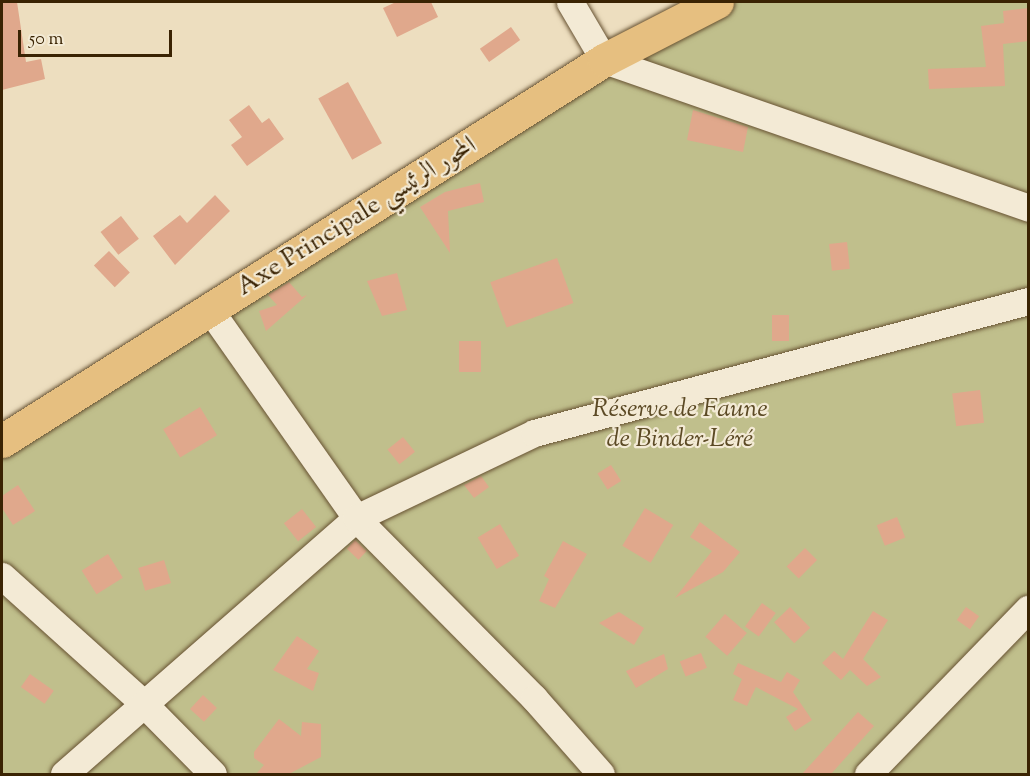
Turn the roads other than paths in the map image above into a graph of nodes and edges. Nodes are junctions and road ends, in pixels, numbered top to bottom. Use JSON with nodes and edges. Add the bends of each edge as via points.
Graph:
{"nodes":[{"id":1,"x":570,"y":2,"type":"edge"},
{"id":2,"x":717,"y":2,"type":"edge"},
{"id":3,"x":604,"y":60,"type":"junction"},
{"id":4,"x":1029,"y":208,"type":"edge"},
{"id":5,"x":1029,"y":301,"type":"edge"},
{"id":6,"x":210,"y":310,"type":"junction"},
{"id":7,"x":2,"y":441,"type":"edge"},
{"id":8,"x":356,"y":518,"type":"junction"},
{"id":9,"x":2,"y":576,"type":"edge"},
{"id":10,"x":1029,"y":609,"type":"edge"},
{"id":11,"x":144,"y":704,"type":"junction"},
{"id":12,"x":64,"y":774,"type":"edge"},
{"id":13,"x":213,"y":774,"type":"edge"},
{"id":14,"x":601,"y":774,"type":"edge"},
{"id":15,"x":868,"y":774,"type":"edge"}],
"edges":[{"from":1,"to":3,"type":"street"},
{"from":2,"to":3,"type":"main road","name":"Axe Principale المحور الرئيسي"},
{"from":3,"to":4,"type":"street"},
{"from":3,"to":6,"type":"main road","name":"Axe Principale المحور الرئيسي"},
{"from":5,"to":8,"type":"street","via":[[534,433]]},
{"from":6,"to":7,"type":"main road","name":"Axe Principale المحور الرئيسي"},
{"from":6,"to":8,"type":"street"},
{"from":8,"to":11,"type":"street"},
{"from":8,"to":14,"type":"street","via":[[534,698]]},
{"from":9,"to":11,"type":"street"},
{"from":10,"to":15,"type":"street"},
{"from":11,"to":12,"type":"street"},
{"from":11,"to":13,"type":"street"}]}
